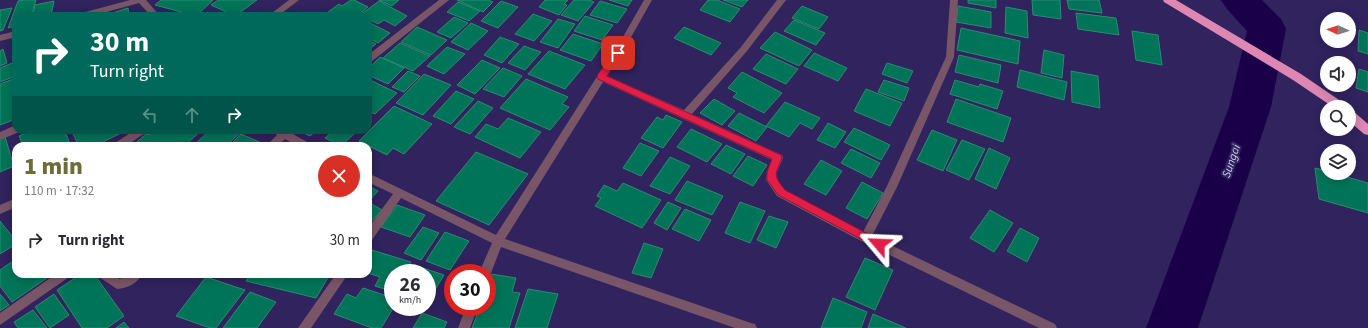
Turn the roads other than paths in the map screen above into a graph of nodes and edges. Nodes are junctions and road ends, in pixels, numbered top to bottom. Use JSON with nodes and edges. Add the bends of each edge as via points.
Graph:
{"nodes":[{"id":1,"x":140,"y":0,"type":"edge"},
{"id":2,"x":295,"y":0,"type":"edge"},
{"id":3,"x":445,"y":0,"type":"edge"},
{"id":4,"x":648,"y":0,"type":"edge"},
{"id":5,"x":782,"y":0,"type":"edge"},
{"id":6,"x":954,"y":0,"type":"edge"},
{"id":7,"x":1168,"y":0,"type":"edge"},
{"id":8,"x":96,"y":12,"type":"edge"},
{"id":9,"x":152,"y":12,"type":"edge"},
{"id":10,"x":278,"y":12,"type":"edge"},
{"id":11,"x":12,"y":35,"type":"edge"},
{"id":12,"x":0,"y":38,"type":"edge"},
{"id":13,"x":372,"y":57,"type":"edge"},
{"id":14,"x":601,"y":77,"type":"junction"},
{"id":15,"x":1331,"y":100,"type":"edge"},
{"id":16,"x":685,"y":115,"type":"junction"},
{"id":17,"x":1356,"y":120,"type":"edge"},
{"id":18,"x":12,"y":131,"type":"edge"},
{"id":19,"x":1368,"y":131,"type":"edge"},
{"id":20,"x":136,"y":134,"type":"edge"},
{"id":21,"x":287,"y":134,"type":"edge"},
{"id":22,"x":0,"y":136,"type":"edge"},
{"id":23,"x":124,"y":142,"type":"edge"},
{"id":24,"x":300,"y":142,"type":"edge"},
{"id":25,"x":372,"y":179,"type":"edge"},
{"id":26,"x":399,"y":193,"type":"junction"},
{"id":27,"x":12,"y":204,"type":"edge"},
{"id":28,"x":0,"y":210,"type":"edge"},
{"id":29,"x":372,"y":231,"type":"edge"},
{"id":30,"x":865,"y":238,"type":"junction"},
{"id":31,"x":498,"y":241,"type":"junction"},
{"id":32,"x":489,"y":264,"type":"edge"},
{"id":33,"x":59,"y":278,"type":"edge"},
{"id":34,"x":109,"y":278,"type":"edge"},
{"id":35,"x":132,"y":278,"type":"edge"},
{"id":36,"x":339,"y":278,"type":"edge"},
{"id":37,"x":469,"y":316,"type":"edge"},
{"id":38,"x":0,"y":320,"type":"edge"},
{"id":39,"x":304,"y":328,"type":"edge"},
{"id":40,"x":464,"y":328,"type":"edge"},
{"id":41,"x":751,"y":328,"type":"edge"},
{"id":42,"x":1051,"y":328,"type":"edge"}],
"edges":[{"from":1,"to":8,"type":"street"},
{"from":1,"to":9,"type":"street"},
{"from":2,"to":10,"type":"street"},
{"from":3,"to":13,"type":"street"},
{"from":4,"to":14,"type":"street","via":[[618,53]]},
{"from":5,"to":16,"type":"street","via":[[744,49]]},
{"from":6,"to":30,"type":"street","via":[[950,57],[892,187]]},
{"from":7,"to":15,"type":"highway"},
{"from":11,"to":12,"type":"street"},
{"from":14,"to":16,"type":"street"},
{"from":14,"to":31,"type":"street"},
{"from":16,"to":30,"type":"street","via":[[778,158],[771,180],[781,193]]},
{"from":17,"to":19,"type":"highway"},
{"from":18,"to":22,"type":"street"},
{"from":20,"to":23,"type":"street"},
{"from":21,"to":24,"type":"street"},
{"from":25,"to":26,"type":"street"},
{"from":26,"to":29,"type":"street"},
{"from":26,"to":31,"type":"street"},
{"from":27,"to":28,"type":"street"},
{"from":30,"to":42,"type":"street"},
{"from":31,"to":32,"type":"street"},
{"from":31,"to":41,"type":"street"},
{"from":33,"to":38,"type":"street"},
{"from":34,"to":35,"type":"street","via":[[117,284],[125,284]]},
{"from":36,"to":39,"type":"street"},
{"from":37,"to":40,"type":"street"}]}
